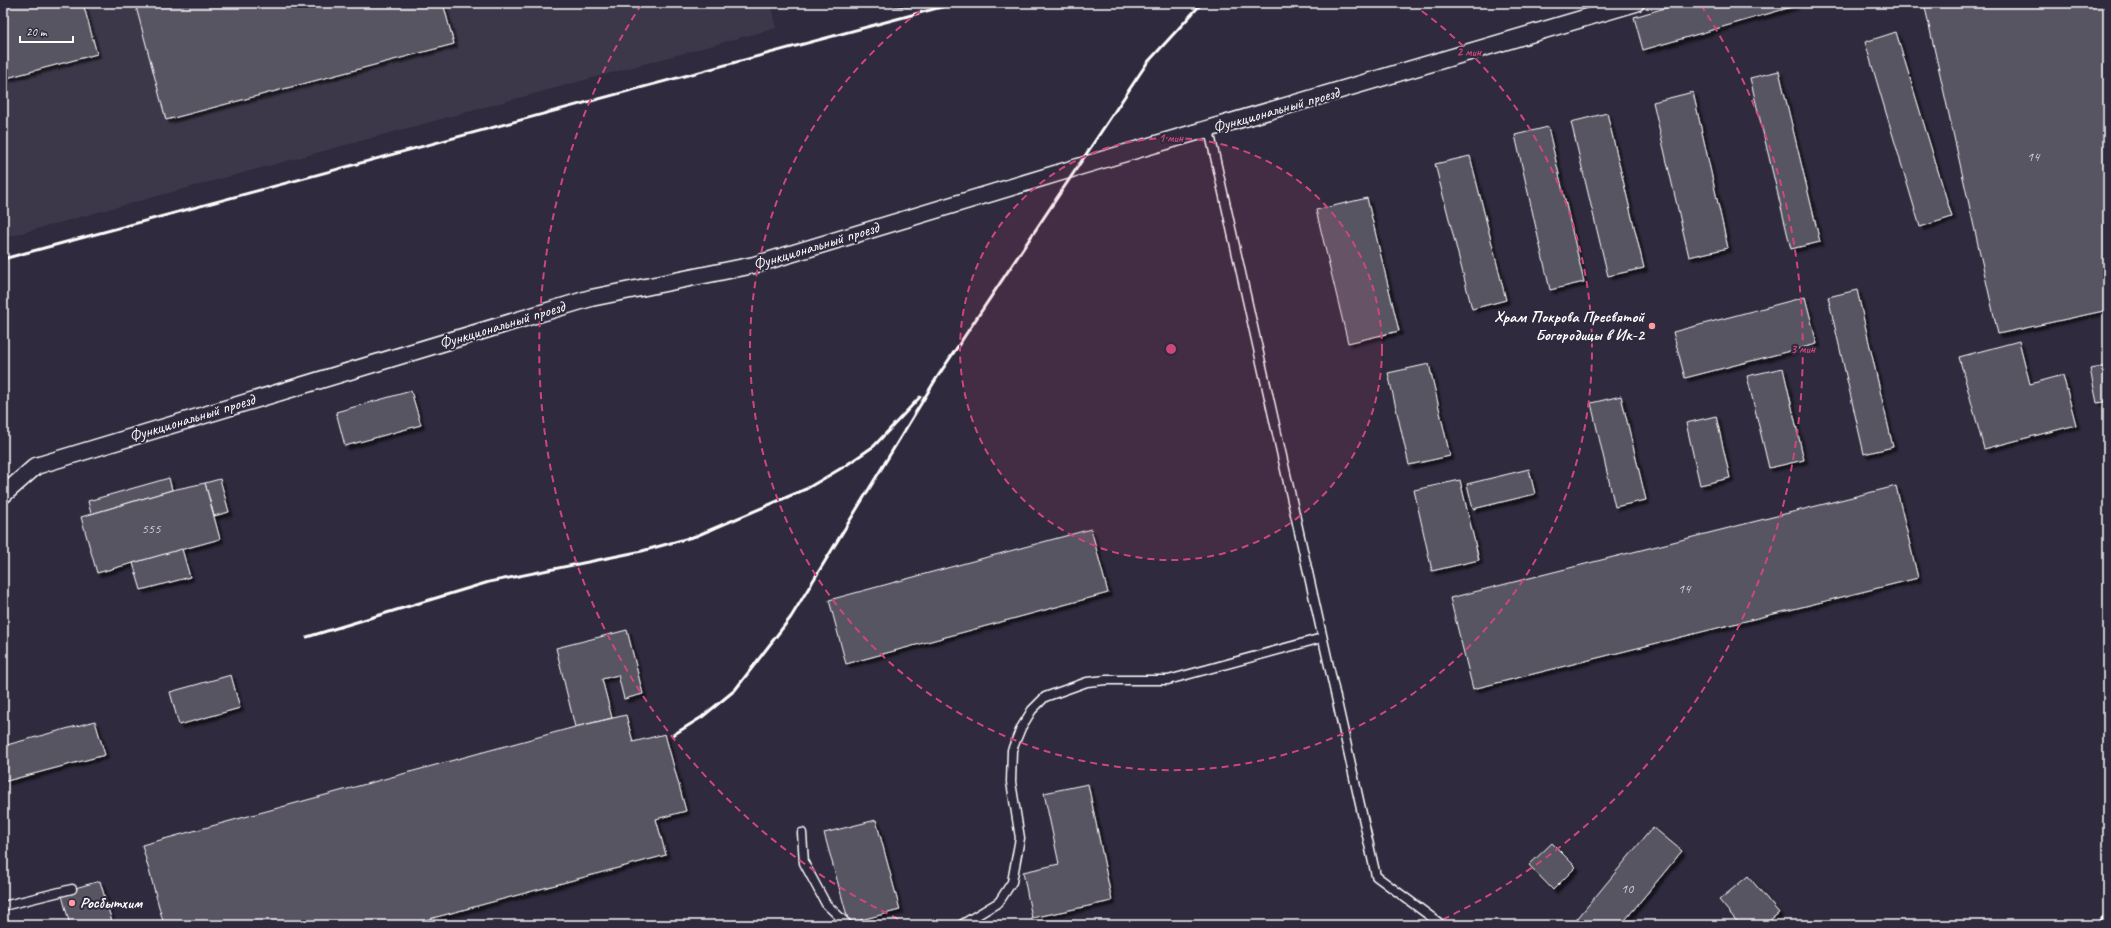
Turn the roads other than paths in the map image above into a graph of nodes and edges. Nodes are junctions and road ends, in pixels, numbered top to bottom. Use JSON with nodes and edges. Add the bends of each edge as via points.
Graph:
{"nodes":[{"id":1,"x":1636,"y":3,"type":"edge"},
{"id":2,"x":1209,"y":130,"type":"junction"},
{"id":3,"x":3,"y":495,"type":"edge"},
{"id":4,"x":1322,"y":638,"type":"junction"},
{"id":5,"x":802,"y":833,"type":"dead end"},
{"id":6,"x":72,"y":889,"type":"dead end"},
{"id":7,"x":3,"y":906,"type":"edge"},
{"id":8,"x":848,"y":925,"type":"edge"},
{"id":9,"x":960,"y":925,"type":"edge"},
{"id":10,"x":1442,"y":925,"type":"edge"}],
"edges":[{"from":1,"to":2,"type":"street","name":"Функциональный проезд"},
{"from":2,"to":3,"type":"street","name":"Функциональный проезд","via":[[754,266],[591,298],[36,466]]},
{"from":2,"to":4,"type":"lane"},
{"from":4,"to":9,"type":"lane","via":[[1168,680],[1087,682],[1044,697],[1025,722],[1012,750],[1011,782],[1020,838],[1012,882],[999,902]]},
{"from":4,"to":10,"type":"lane","via":[[1376,876]]},
{"from":5,"to":8,"type":"lane","via":[[804,863],[826,904]]},
{"from":6,"to":7,"type":"lane"}]}
